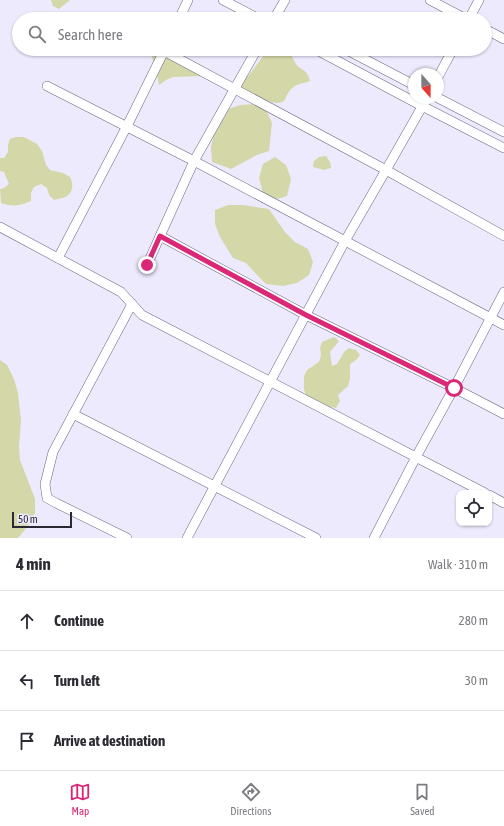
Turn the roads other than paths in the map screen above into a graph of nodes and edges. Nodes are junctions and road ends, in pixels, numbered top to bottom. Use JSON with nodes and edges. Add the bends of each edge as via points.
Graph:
{"nodes":[{"id":1,"x":188,"y":0,"type":"edge"},
{"id":2,"x":223,"y":0,"type":"edge"},
{"id":3,"x":285,"y":0,"type":"edge"},
{"id":4,"x":430,"y":0,"type":"edge"},
{"id":5,"x":479,"y":0,"type":"edge"},
{"id":6,"x":182,"y":12,"type":"edge"},
{"id":7,"x":246,"y":12,"type":"edge"},
{"id":8,"x":278,"y":12,"type":"edge"},
{"id":9,"x":453,"y":12,"type":"edge"},
{"id":10,"x":471,"y":12,"type":"edge"},
{"id":11,"x":492,"y":33,"type":"edge"},
{"id":12,"x":504,"y":39,"type":"edge"},
{"id":13,"x":161,"y":56,"type":"edge"},
{"id":14,"x":175,"y":56,"type":"edge"},
{"id":15,"x":253,"y":56,"type":"edge"},
{"id":16,"x":329,"y":56,"type":"edge"},
{"id":17,"x":358,"y":56,"type":"edge"},
{"id":18,"x":449,"y":56,"type":"edge"},
{"id":19,"x":443,"y":68,"type":"edge"},
{"id":20,"x":408,"y":82,"type":"edge"},
{"id":21,"x":47,"y":86,"type":"dead end"},
{"id":22,"x":234,"y":89,"type":"junction"},
{"id":23,"x":408,"y":94,"type":"edge"},
{"id":24,"x":444,"y":101,"type":"edge"},
{"id":25,"x":423,"y":104,"type":"edge"},
{"id":26,"x":427,"y":104,"type":"edge"},
{"id":27,"x":127,"y":126,"type":"junction"},
{"id":28,"x":504,"y":132,"type":"edge"},
{"id":29,"x":504,"y":148,"type":"edge"},
{"id":30,"x":194,"y":161,"type":"junction"},
{"id":31,"x":386,"y":170,"type":"junction"},
{"id":32,"x":0,"y":227,"type":"edge"},
{"id":33,"x":160,"y":236,"type":"junction"},
{"id":34,"x":504,"y":236,"type":"edge"},
{"id":35,"x":345,"y":241,"type":"junction"},
{"id":36,"x":58,"y":258,"type":"junction"},
{"id":37,"x":147,"y":265,"type":"dead end"},
{"id":38,"x":504,"y":292,"type":"edge"},
{"id":39,"x":132,"y":304,"type":"junction"},
{"id":40,"x":306,"y":315,"type":"junction"},
{"id":41,"x":490,"y":318,"type":"junction"},
{"id":42,"x":504,"y":325,"type":"edge"},
{"id":43,"x":270,"y":382,"type":"junction"},
{"id":44,"x":454,"y":388,"type":"junction"},
{"id":45,"x":73,"y":414,"type":"junction"},
{"id":46,"x":504,"y":414,"type":"edge"},
{"id":47,"x":416,"y":457,"type":"junction"},
{"id":48,"x":215,"y":486,"type":"junction"},
{"id":49,"x":479,"y":490,"type":"edge"},
{"id":50,"x":492,"y":497,"type":"edge"},
{"id":51,"x":504,"y":503,"type":"edge"},
{"id":52,"x":127,"y":538,"type":"edge"},
{"id":53,"x":187,"y":538,"type":"edge"},
{"id":54,"x":316,"y":538,"type":"edge"},
{"id":55,"x":374,"y":538,"type":"edge"}],
"edges":[{"from":1,"to":6,"type":"street"},
{"from":2,"to":7,"type":"street"},
{"from":3,"to":8,"type":"street"},
{"from":4,"to":9,"type":"street"},
{"from":5,"to":10,"type":"street"},
{"from":11,"to":12,"type":"street"},
{"from":13,"to":27,"type":"street"},
{"from":14,"to":22,"type":"street"},
{"from":15,"to":22,"type":"street"},
{"from":16,"to":23,"type":"street"},
{"from":17,"to":20,"type":"street"},
{"from":18,"to":19,"type":"street"},
{"from":21,"to":27,"type":"street"},
{"from":22,"to":30,"type":"street"},
{"from":22,"to":31,"type":"street"},
{"from":24,"to":28,"type":"street"},
{"from":25,"to":31,"type":"street"},
{"from":26,"to":29,"type":"street"},
{"from":27,"to":30,"type":"street"},
{"from":27,"to":36,"type":"street"},
{"from":30,"to":33,"type":"street"},
{"from":30,"to":35,"type":"street"},
{"from":31,"to":34,"type":"street"},
{"from":31,"to":35,"type":"street"},
{"from":32,"to":36,"type":"street"},
{"from":33,"to":37,"type":"street"},
{"from":33,"to":40,"type":"street"},
{"from":35,"to":40,"type":"street"},
{"from":35,"to":41,"type":"street"},
{"from":36,"to":39,"type":"street","via":[[121,292]]},
{"from":38,"to":41,"type":"street"},
{"from":39,"to":43,"type":"street","via":[[142,315]]},
{"from":39,"to":45,"type":"street"},
{"from":40,"to":43,"type":"street"},
{"from":40,"to":44,"type":"street"},
{"from":41,"to":42,"type":"street"},
{"from":41,"to":44,"type":"street"},
{"from":43,"to":47,"type":"street"},
{"from":43,"to":48,"type":"street"},
{"from":44,"to":46,"type":"street"},
{"from":44,"to":47,"type":"street"},
{"from":45,"to":48,"type":"street"},
{"from":45,"to":52,"type":"street","via":[[52,452],[45,484],[47,498]]},
{"from":47,"to":49,"type":"street"},
{"from":47,"to":55,"type":"street"},
{"from":48,"to":53,"type":"street"},
{"from":48,"to":54,"type":"street"},
{"from":50,"to":51,"type":"street"}]}
